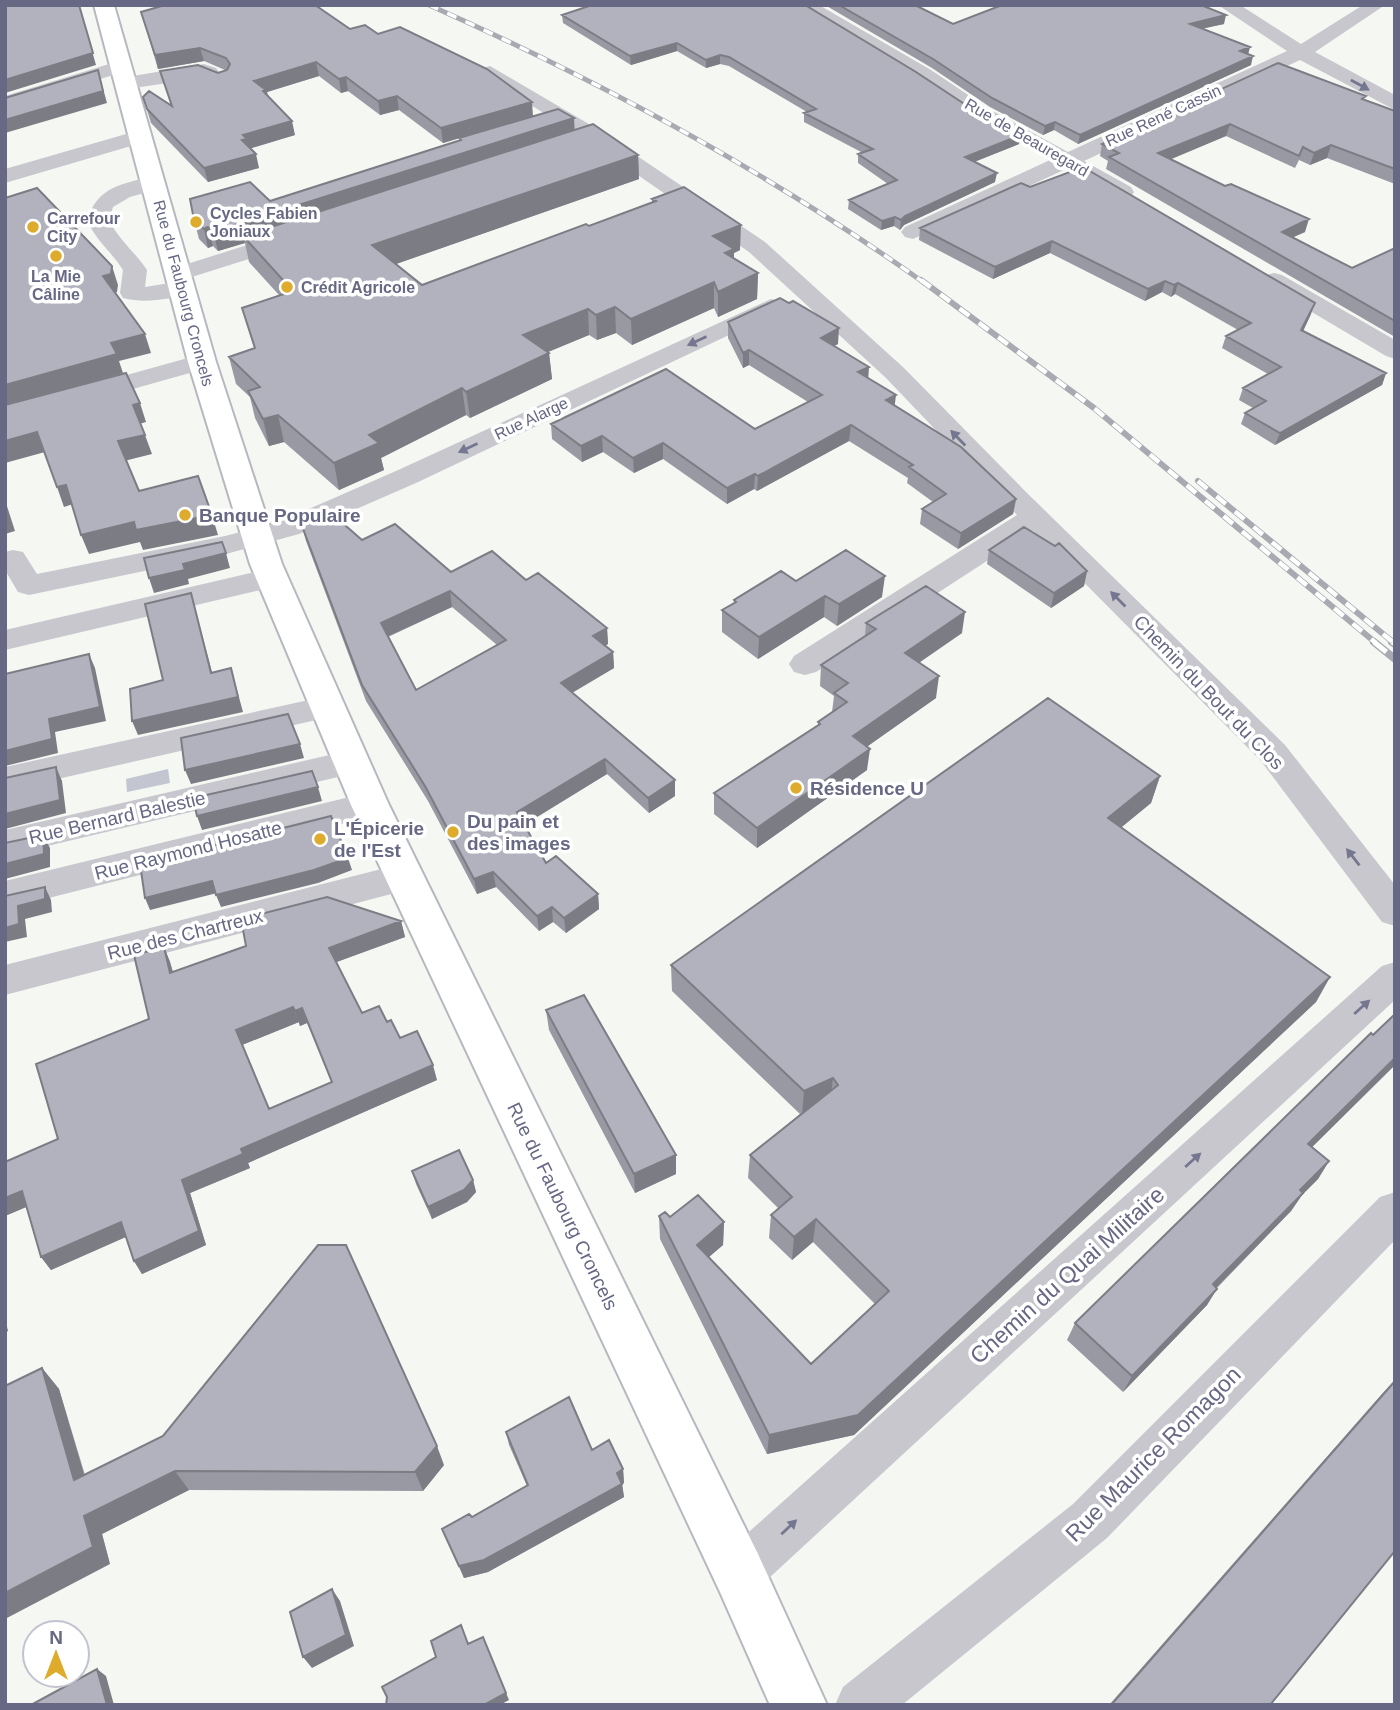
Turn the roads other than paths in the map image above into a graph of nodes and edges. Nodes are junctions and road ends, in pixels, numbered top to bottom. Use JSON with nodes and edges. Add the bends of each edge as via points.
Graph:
{"nodes":[{"id":1,"x":104,"y":5,"type":"edge"},
{"id":2,"x":805,"y":5,"type":"edge"},
{"id":3,"x":1210,"y":5,"type":"edge"},
{"id":4,"x":1227,"y":5,"type":"edge"},
{"id":5,"x":1373,"y":6,"type":"edge"},
{"id":6,"x":1395,"y":19,"type":"edge"},
{"id":7,"x":1275,"y":35,"type":"junction"},
{"id":8,"x":1301,"y":52,"type":"junction"},
{"id":9,"x":490,"y":72,"type":"edge"},
{"id":10,"x":125,"y":75,"type":"junction"},
{"id":11,"x":221,"y":78,"type":"edge"},
{"id":12,"x":5,"y":103,"type":"edge"},
{"id":13,"x":1395,"y":104,"type":"edge"},
{"id":14,"x":563,"y":116,"type":"junction"},
{"id":15,"x":537,"y":124,"type":"edge"},
{"id":16,"x":140,"y":136,"type":"junction"},
{"id":17,"x":598,"y":138,"type":"junction"},
{"id":18,"x":572,"y":146,"type":"edge"},
{"id":19,"x":1067,"y":159,"type":"junction"},
{"id":20,"x":5,"y":176,"type":"edge"},
{"id":21,"x":154,"y":183,"type":"junction"},
{"id":22,"x":1137,"y":200,"type":"edge"},
{"id":23,"x":313,"y":231,"type":"edge"},
{"id":24,"x":913,"y":232,"type":"dead end"},
{"id":25,"x":1254,"y":268,"type":"edge"},
{"id":26,"x":180,"y":281,"type":"junction"},
{"id":27,"x":802,"y":290,"type":"junction"},
{"id":28,"x":1395,"y":351,"type":"edge"},
{"id":29,"x":202,"y":362,"type":"junction"},
{"id":30,"x":5,"y":417,"type":"edge"},
{"id":31,"x":1035,"y":517,"type":"junction"},
{"id":32,"x":257,"y":538,"type":"junction"},
{"id":33,"x":5,"y":561,"type":"edge"},
{"id":34,"x":272,"y":578,"type":"junction"},
{"id":35,"x":5,"y":640,"type":"edge"},
{"id":36,"x":804,"y":664,"type":"dead end"},
{"id":37,"x":327,"y":707,"type":"junction"},
{"id":38,"x":351,"y":762,"type":"junction"},
{"id":39,"x":5,"y":779,"type":"edge"},
{"id":40,"x":370,"y":804,"type":"junction"},
{"id":41,"x":5,"y":843,"type":"edge"},
{"id":42,"x":405,"y":877,"type":"junction"},
{"id":43,"x":5,"y":895,"type":"edge"},
{"id":44,"x":1395,"y":912,"type":"edge"},
{"id":45,"x":1395,"y":977,"type":"edge"},
{"id":46,"x":5,"y":980,"type":"edge"},
{"id":47,"x":1395,"y":1211,"type":"edge"},
{"id":48,"x":739,"y":1573,"type":"junction"},
{"id":49,"x":799,"y":1705,"type":"edge"},
{"id":50,"x":861,"y":1705,"type":"edge"}],
"edges":[{"from":1,"to":10,"type":"main road","name":"Rue du Faubourg Croncels"},
{"from":2,"to":19,"type":"street","name":"Rue de Beauregard"},
{"from":3,"to":7,"type":"street"},
{"from":4,"to":7,"type":"street"},
{"from":5,"to":6,"type":"street"},
{"from":5,"to":8,"type":"street","name":"Rue René Cassin"},
{"from":7,"to":8,"type":"street"},
{"from":8,"to":13,"type":"street","one_way":true},
{"from":8,"to":19,"type":"street","name":"Rue René Cassin"},
{"from":9,"to":14,"type":"street","name":"Chemin du Bout du Clos"},
{"from":10,"to":11,"type":"street","via":[[204,70]]},
{"from":10,"to":12,"type":"street"},
{"from":10,"to":16,"type":"main road","name":"Rue du Faubourg Croncels"},
{"from":14,"to":15,"type":"street"},
{"from":14,"to":17,"type":"street","name":"Chemin du Bout du Clos"},
{"from":16,"to":20,"type":"street"},
{"from":16,"to":21,"type":"main road","name":"Rue du Faubourg Croncels"},
{"from":17,"to":18,"type":"street"},
{"from":17,"to":27,"type":"street","name":"Chemin du Bout du Clos","via":[[757,247]]},
{"from":19,"to":22,"type":"street","name":"Rue de Beauregard"},
{"from":19,"to":24,"type":"street","name":"Rue René Cassin"},
{"from":21,"to":26,"type":"main road","name":"Rue du Faubourg Croncels"},
{"from":21,"to":26,"type":"street","via":[[122,192],[103,204],[98,220],[106,237],[135,270],[132,293],[146,294]]},
{"from":23,"to":26,"type":"street"},
{"from":25,"to":28,"type":"street"},
{"from":26,"to":29,"type":"main road","name":"Rue du Faubourg Croncels"},
{"from":31,"to":27,"type":"street","name":"Chemin du Bout du Clos","one_way":true,"via":[[895,373]]},
{"from":27,"to":32,"type":"street","name":"Rue Alarge","one_way":true,"via":[[406,477]]},
{"from":29,"to":30,"type":"street"},
{"from":29,"to":32,"type":"main road","name":"Rue du Faubourg Croncels"},
{"from":31,"to":36,"type":"street"},
{"from":44,"to":31,"type":"street","name":"Chemin du Bout du Clos","one_way":true,"via":[[1273,753]]},
{"from":32,"to":33,"type":"street","name":"Rue Alarge","via":[[29,585],[13,559]]},
{"from":32,"to":34,"type":"main road","name":"Rue du Faubourg Croncels"},
{"from":34,"to":35,"type":"street"},
{"from":34,"to":37,"type":"main road","name":"Rue du Faubourg Croncels"},
{"from":37,"to":38,"type":"main road","name":"Rue du Faubourg Croncels"},
{"from":37,"to":39,"type":"street"},
{"from":38,"to":40,"type":"main road","name":"Rue du Faubourg Croncels"},
{"from":38,"to":41,"type":"street","name":"Rue Bernard Balestie"},
{"from":40,"to":42,"type":"main road","name":"Rue du Faubourg Croncels"},
{"from":40,"to":43,"type":"street","name":"Rue Raymond Hosatte"},
{"from":42,"to":46,"type":"street","name":"Rue des Chartreux"},
{"from":42,"to":48,"type":"main road","name":"Rue du Faubourg Croncels"},
{"from":48,"to":45,"type":"street","name":"Chemin du Quai Militaire","one_way":true},
{"from":47,"to":50,"type":"street","name":"Rue Maurice Romagon","via":[[1090,1521]]},
{"from":48,"to":49,"type":"main road","name":"Rue du Faubourg Croncels"}]}
